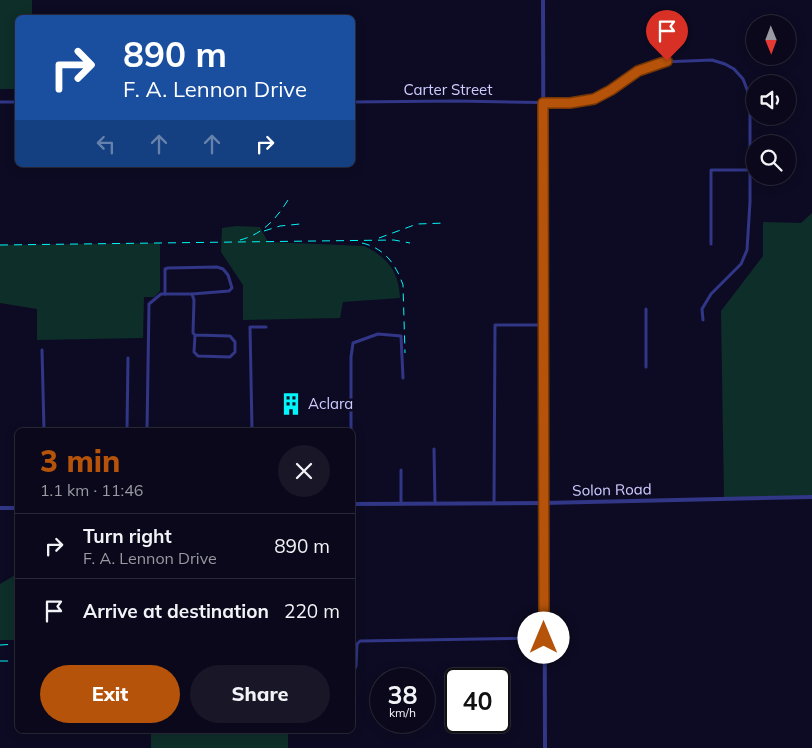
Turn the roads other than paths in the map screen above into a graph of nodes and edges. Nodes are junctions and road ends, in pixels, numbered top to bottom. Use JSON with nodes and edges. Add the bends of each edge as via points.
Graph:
{"nodes":[{"id":1,"x":543,"y":0,"type":"edge"},
{"id":2,"x":0,"y":102,"type":"edge"},
{"id":3,"x":15,"y":102,"type":"edge"},
{"id":4,"x":355,"y":102,"type":"edge"},
{"id":5,"x":543,"y":103,"type":"junction"},
{"id":6,"x":750,"y":135,"type":"edge"},
{"id":7,"x":746,"y":170,"type":"edge"},
{"id":8,"x":749,"y":185,"type":"edge"},
{"id":9,"x":711,"y":244,"type":"dead end"},
{"id":10,"x":165,"y":294,"type":"junction"},
{"id":11,"x":192,"y":294,"type":"junction"},
{"id":12,"x":646,"y":309,"type":"dead end"},
{"id":13,"x":703,"y":320,"type":"dead end"},
{"id":14,"x":543,"y":324,"type":"junction"},
{"id":15,"x":266,"y":327,"type":"dead end"},
{"id":16,"x":195,"y":335,"type":"junction"},
{"id":17,"x":42,"y":350,"type":"dead end"},
{"id":18,"x":128,"y":358,"type":"dead end"},
{"id":19,"x":646,"y":367,"type":"dead end"},
{"id":20,"x":403,"y":378,"type":"dead end"},
{"id":21,"x":44,"y":428,"type":"edge"},
{"id":22,"x":127,"y":428,"type":"edge"},
{"id":23,"x":147,"y":428,"type":"edge"},
{"id":24,"x":252,"y":428,"type":"edge"},
{"id":25,"x":351,"y":428,"type":"edge"},
{"id":26,"x":434,"y":449,"type":"dead end"},
{"id":27,"x":401,"y":470,"type":"dead end"},
{"id":28,"x":812,"y":497,"type":"edge"},
{"id":29,"x":544,"y":502,"type":"junction"},
{"id":30,"x":494,"y":503,"type":"junction"},
{"id":31,"x":355,"y":504,"type":"edge"},
{"id":32,"x":401,"y":504,"type":"junction"},
{"id":33,"x":435,"y":504,"type":"junction"},
{"id":34,"x":0,"y":508,"type":"edge"},
{"id":35,"x":15,"y":508,"type":"edge"},
{"id":36,"x":544,"y":638,"type":"junction"},
{"id":37,"x":355,"y":668,"type":"edge"},
{"id":38,"x":545,"y":748,"type":"edge"}],
"edges":[{"from":1,"to":5,"type":"street"},
{"from":2,"to":3,"type":"street"},
{"from":4,"to":5,"type":"street","name":"Carter Street"},
{"from":5,"to":6,"type":"street","name":"Carter Street","via":[[594,99],[638,71],[663,62],[719,62],[734,69],[748,90]]},
{"from":5,"to":14,"type":"street"},
{"from":7,"to":9,"type":"street","via":[[711,170]]},
{"from":8,"to":13,"type":"street","name":"Carter Street","via":[[747,250],[741,264],[702,309]]},
{"from":10,"to":11,"type":"street"},
{"from":10,"to":11,"type":"street","via":[[168,268],[223,269],[231,282],[229,291]]},
{"from":10,"to":23,"type":"street","via":[[149,304]]},
{"from":11,"to":16,"type":"street"},
{"from":12,"to":19,"type":"street"},
{"from":14,"to":29,"type":"street"},
{"from":14,"to":30,"type":"street","via":[[495,325]]},
{"from":15,"to":24,"type":"street","via":[[250,327]]},
{"from":16,"to":16,"type":"street","via":[[230,336],[235,342],[236,352],[230,357],[198,356],[194,352]]},
{"from":17,"to":21,"type":"street"},
{"from":18,"to":22,"type":"street"},
{"from":20,"to":25,"type":"street","via":[[401,336],[378,334],[353,343]]},
{"from":26,"to":33,"type":"street"},
{"from":27,"to":32,"type":"street"},
{"from":28,"to":29,"type":"street","name":"Solon Road"},
{"from":29,"to":30,"type":"street","name":"Solon Road"},
{"from":29,"to":36,"type":"street"},
{"from":30,"to":33,"type":"street","name":"Solon Road"},
{"from":31,"to":32,"type":"street","name":"Solon Road"},
{"from":32,"to":33,"type":"street","name":"Solon Road"},
{"from":34,"to":35,"type":"street"},
{"from":36,"to":37,"type":"street","via":[[360,641],[356,644]]},
{"from":36,"to":38,"type":"street"}]}
